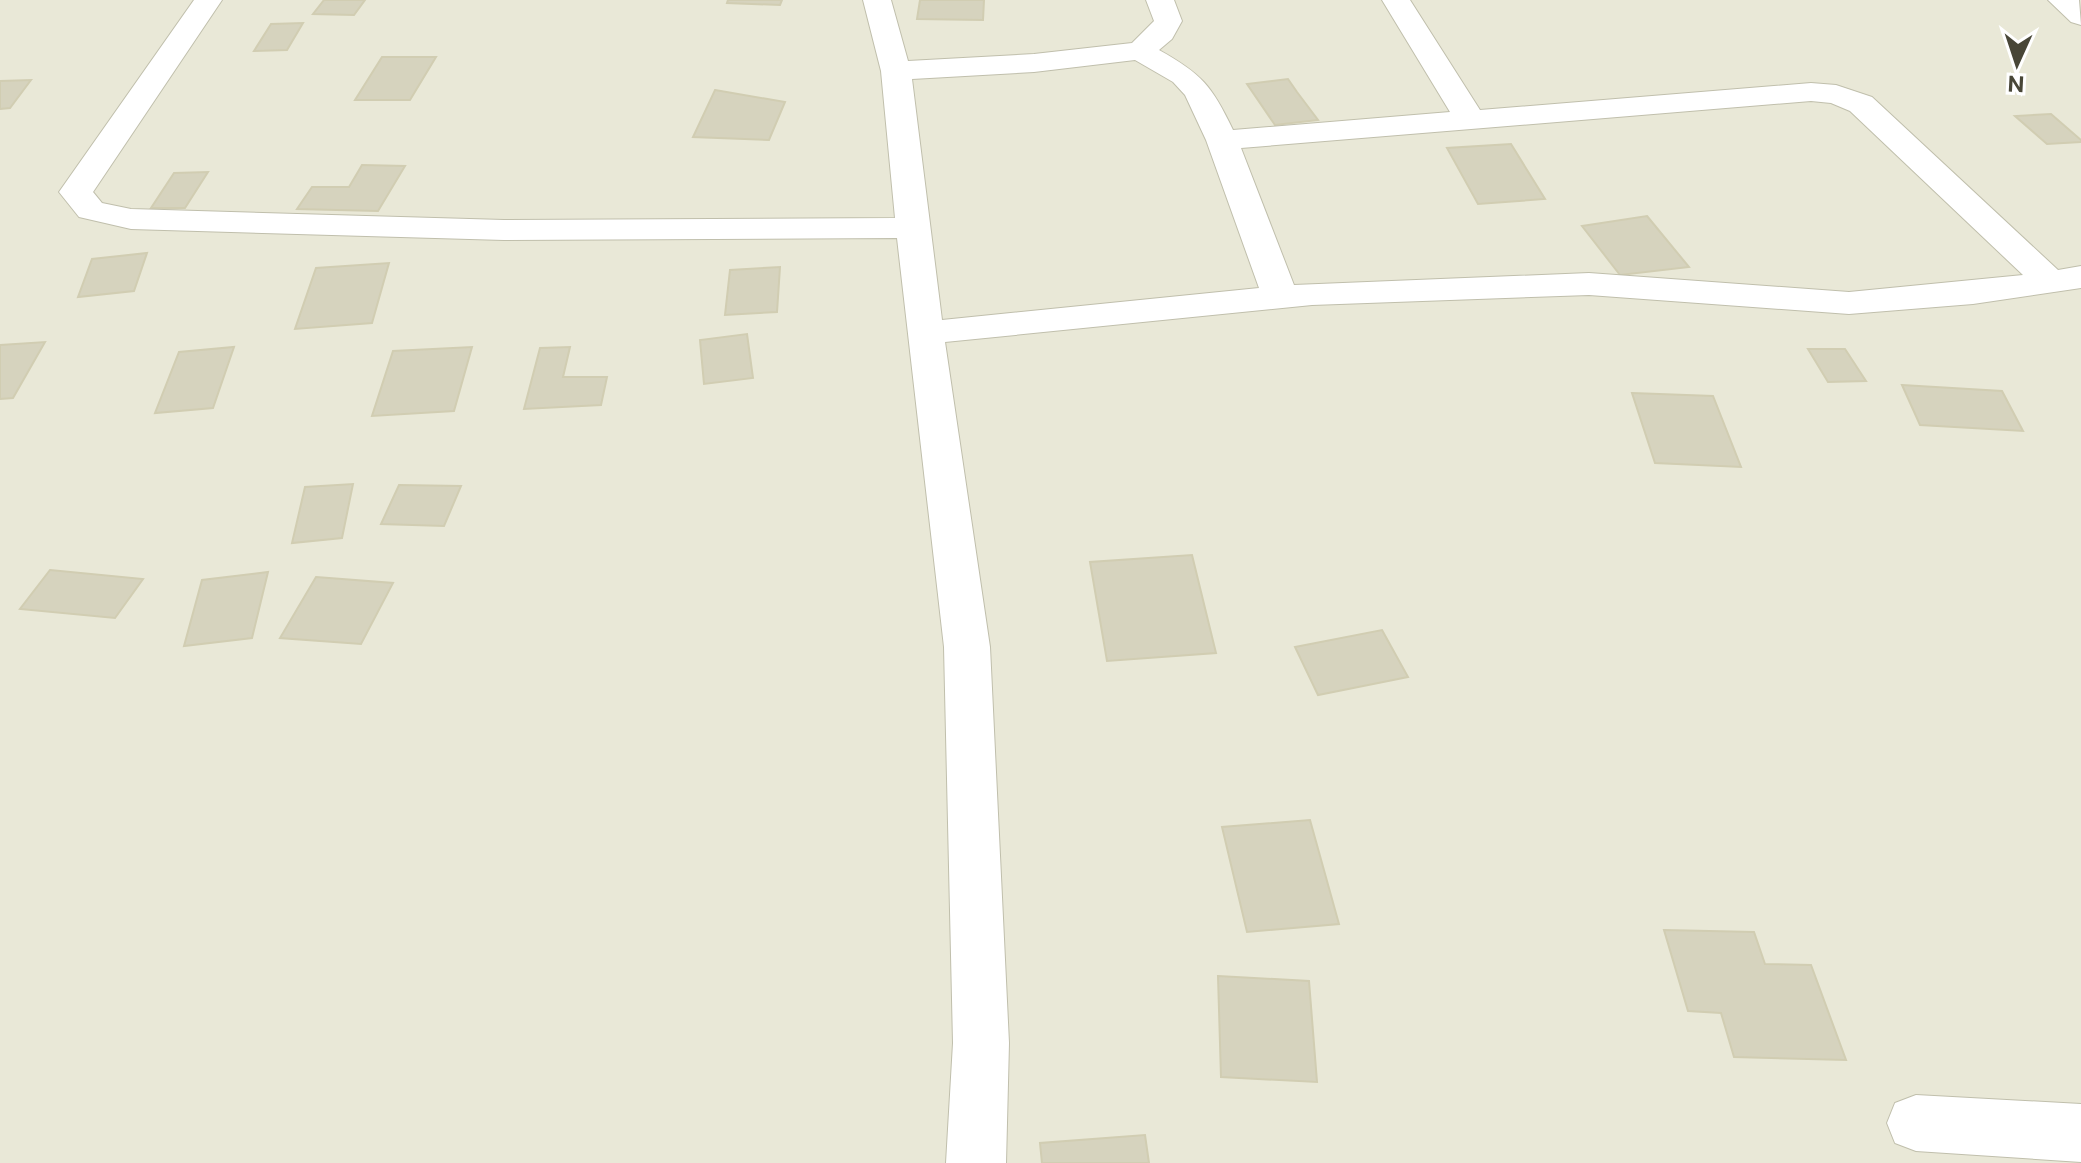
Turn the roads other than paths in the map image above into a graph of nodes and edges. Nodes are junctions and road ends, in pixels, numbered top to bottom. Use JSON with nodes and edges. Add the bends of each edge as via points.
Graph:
{"nodes":[{"id":1,"x":208,"y":0,"type":"edge"},
{"id":2,"x":877,"y":0,"type":"edge"},
{"id":3,"x":1160,"y":0,"type":"edge"},
{"id":4,"x":1396,"y":0,"type":"edge"},
{"id":5,"x":2062,"y":0,"type":"edge"},
{"id":6,"x":2081,"y":16,"type":"edge"},
{"id":7,"x":1140,"y":51,"type":"junction"},
{"id":8,"x":896,"y":71,"type":"junction"},
{"id":9,"x":1471,"y":120,"type":"junction"},
{"id":10,"x":1222,"y":140,"type":"junction"},
{"id":11,"x":914,"y":228,"type":"junction"},
{"id":12,"x":2066,"y":280,"type":"edge"},
{"id":13,"x":1280,"y":297,"type":"junction"},
{"id":14,"x":925,"y":333,"type":"junction"},
{"id":15,"x":1916,"y":1123,"type":"dead end"},
{"id":16,"x":2081,"y":1133,"type":"edge"},
{"id":17,"x":976,"y":1163,"type":"edge"}],
"edges":[{"from":1,"to":11,"type":"street","via":[[76,192],[87,209],[131,219],[504,230]]},
{"from":2,"to":8,"type":"street"},
{"from":3,"to":7,"type":"street","via":[[1168,21]]},
{"from":4,"to":9,"type":"street"},
{"from":5,"to":6,"type":"street"},
{"from":7,"to":8,"type":"street"},
{"from":7,"to":10,"type":"street","via":[[1199,91]]},
{"from":8,"to":11,"type":"street"},
{"from":9,"to":10,"type":"street"},
{"from":9,"to":12,"type":"street","via":[[1836,94],[1861,104]]},
{"from":10,"to":13,"type":"street"},
{"from":11,"to":14,"type":"street"},
{"from":12,"to":13,"type":"street","via":[[1849,303],[1589,284]]},
{"from":13,"to":14,"type":"street"},
{"from":14,"to":17,"type":"street","via":[[967,647],[981,1043]]},
{"from":15,"to":16,"type":"street"}]}
